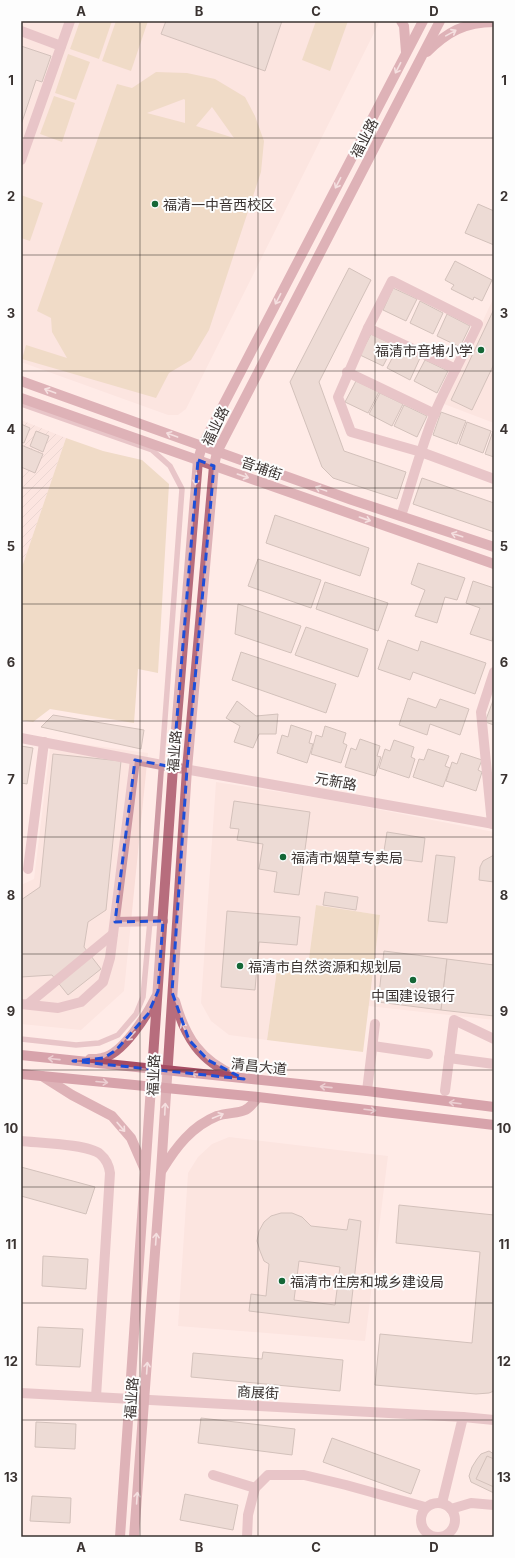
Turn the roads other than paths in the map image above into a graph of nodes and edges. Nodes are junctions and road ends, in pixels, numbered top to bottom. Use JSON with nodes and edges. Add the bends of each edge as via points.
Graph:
{"nodes":[{"id":1,"x":70,"y":21,"type":"edge"},
{"id":2,"x":401,"y":21,"type":"edge"},
{"id":3,"x":423,"y":21,"type":"edge"},
{"id":4,"x":440,"y":21,"type":"edge"},
{"id":5,"x":494,"y":22,"type":"edge"},
{"id":6,"x":21,"y":31,"type":"edge"},
{"id":7,"x":61,"y":46,"type":"junction"},
{"id":8,"x":406,"y":53,"type":"junction"},
{"id":9,"x":421,"y":58,"type":"junction"},
{"id":10,"x":21,"y":160,"type":"edge"},
{"id":11,"x":368,"y":328,"type":"junction"},
{"id":12,"x":456,"y":369,"type":"junction"},
{"id":13,"x":347,"y":372,"type":"junction"},
{"id":14,"x":21,"y":381,"type":"edge"},
{"id":15,"x":21,"y":398,"type":"edge"},
{"id":16,"x":21,"y":404,"type":"edge"},
{"id":17,"x":435,"y":414,"type":"junction"},
{"id":18,"x":202,"y":446,"type":"junction"},
{"id":19,"x":217,"y":452,"type":"junction"},
{"id":20,"x":421,"y":452,"type":"junction"},
{"id":21,"x":198,"y":460,"type":"junction"},
{"id":22,"x":214,"y":466,"type":"junction"},
{"id":23,"x":494,"y":479,"type":"edge"},
{"id":24,"x":401,"y":516,"type":"junction"},
{"id":25,"x":494,"y":547,"type":"edge"},
{"id":26,"x":494,"y":564,"type":"edge"},
{"id":27,"x":494,"y":672,"type":"edge"},
{"id":28,"x":21,"y":738,"type":"edge"},
{"id":29,"x":44,"y":742,"type":"junction"},
{"id":30,"x":135,"y":760,"type":"junction"},
{"id":31,"x":162,"y":765,"type":"junction"},
{"id":32,"x":173,"y":767,"type":"junction"},
{"id":33,"x":187,"y":769,"type":"junction"},
{"id":34,"x":493,"y":824,"type":"edge"},
{"id":35,"x":28,"y":869,"type":"dead end"},
{"id":36,"x":150,"y":921,"type":"junction"},
{"id":37,"x":162,"y":921,"type":"junction"},
{"id":38,"x":114,"y":922,"type":"junction"},
{"id":39,"x":113,"y":934,"type":"junction"},
{"id":40,"x":158,"y":991,"type":"junction"},
{"id":41,"x":172,"y":992,"type":"junction"},
{"id":42,"x":25,"y":1004,"type":"edge"},
{"id":43,"x":375,"y":1024,"type":"dead end"},
{"id":44,"x":494,"y":1038,"type":"edge"},
{"id":45,"x":21,"y":1039,"type":"edge"},
{"id":46,"x":373,"y":1046,"type":"junction"},
{"id":47,"x":428,"y":1054,"type":"dead end"},
{"id":48,"x":21,"y":1055,"type":"edge"},
{"id":49,"x":450,"y":1058,"type":"junction"},
{"id":50,"x":73,"y":1061,"type":"junction"},
{"id":51,"x":494,"y":1064,"type":"edge"},
{"id":52,"x":153,"y":1069,"type":"junction"},
{"id":53,"x":167,"y":1071,"type":"junction"},
{"id":54,"x":21,"y":1074,"type":"edge"},
{"id":55,"x":42,"y":1076,"type":"junction"},
{"id":56,"x":244,"y":1079,"type":"junction"},
{"id":57,"x":152,"y":1087,"type":"junction"},
{"id":58,"x":166,"y":1088,"type":"junction"},
{"id":59,"x":366,"y":1091,"type":"junction"},
{"id":60,"x":445,"y":1091,"type":"dead end"},
{"id":61,"x":258,"y":1097,"type":"junction"},
{"id":62,"x":494,"y":1108,"type":"edge"},
{"id":63,"x":494,"y":1125,"type":"edge"},
{"id":64,"x":21,"y":1141,"type":"edge"},
{"id":65,"x":161,"y":1171,"type":"junction"},
{"id":66,"x":146,"y":1172,"type":"junction"},
{"id":67,"x":21,"y":1393,"type":"edge"},
{"id":68,"x":96,"y":1397,"type":"junction"},
{"id":69,"x":129,"y":1398,"type":"junction"},
{"id":70,"x":145,"y":1399,"type":"junction"},
{"id":71,"x":463,"y":1417,"type":"junction"},
{"id":72,"x":494,"y":1420,"type":"edge"},
{"id":73,"x":213,"y":1475,"type":"dead end"},
{"id":74,"x":255,"y":1488,"type":"junction"},
{"id":75,"x":442,"y":1503,"type":"junction"},
{"id":76,"x":494,"y":1505,"type":"edge"},
{"id":77,"x":425,"y":1507,"type":"junction"},
{"id":78,"x":451,"y":1508,"type":"junction"},
{"id":79,"x":443,"y":1536,"type":"edge"},
{"id":80,"x":120,"y":1537,"type":"edge"},
{"id":81,"x":134,"y":1537,"type":"edge"},
{"id":82,"x":247,"y":1537,"type":"edge"}],
"edges":[{"from":1,"to":7,"type":"street"},
{"from":2,"to":8,"type":"street","via":[[404,26]]},
{"from":3,"to":8,"type":"street","name":"福业路"},
{"from":4,"to":9,"type":"street","name":"福业路"},
{"from":9,"to":5,"type":"street","one_way":true,"via":[[450,32],[475,23]]},
{"from":6,"to":7,"type":"street"},
{"from":7,"to":10,"type":"street"},
{"from":8,"to":18,"type":"street","name":"福业路","one_way":true},
{"from":9,"to":19,"type":"street","name":"福业路"},
{"from":11,"to":12,"type":"street"},
{"from":11,"to":12,"type":"street","via":[[392,281],[478,324]]},
{"from":11,"to":13,"type":"street"},
{"from":12,"to":17,"type":"street"},
{"from":13,"to":17,"type":"street"},
{"from":13,"to":20,"type":"street","via":[[338,396],[351,432]]},
{"from":18,"to":14,"type":"street","name":"音埔街","one_way":true},
{"from":15,"to":21,"type":"street","name":"音埔街"},
{"from":16,"to":31,"type":"lane","via":[[152,450],[170,466],[182,489]]},
{"from":17,"to":20,"type":"street"},
{"from":18,"to":19,"type":"street","name":"音埔街"},
{"from":18,"to":21,"type":"street","name":"福业路"},
{"from":19,"to":22,"type":"street","name":"福业路"},
{"from":24,"to":19,"type":"street","name":"音埔街","one_way":true},
{"from":20,"to":23,"type":"street"},
{"from":20,"to":24,"type":"street"},
{"from":21,"to":22,"type":"street","name":"音埔街"},
{"from":21,"to":32,"type":"street","name":"福业路","one_way":true},
{"from":22,"to":26,"type":"street","name":"音埔街","one_way":true},
{"from":22,"to":33,"type":"street","name":"福业路"},
{"from":25,"to":24,"type":"street","name":"音埔街","one_way":true},
{"from":27,"to":34,"type":"street","via":[[481,712]]},
{"from":28,"to":29,"type":"street","name":"元新路"},
{"from":29,"to":30,"type":"street","name":"元新路"},
{"from":29,"to":35,"type":"street"},
{"from":30,"to":31,"type":"street","name":"元新路"},
{"from":30,"to":38,"type":"street"},
{"from":31,"to":32,"type":"street","name":"元新路"},
{"from":31,"to":36,"type":"lane"},
{"from":32,"to":33,"type":"street","name":"元新路"},
{"from":32,"to":37,"type":"street","name":"福业路"},
{"from":33,"to":34,"type":"street","name":"元新路"},
{"from":33,"to":41,"type":"street","name":"福业路"},
{"from":36,"to":37,"type":"street"},
{"from":36,"to":38,"type":"street"},
{"from":36,"to":45,"type":"lane","via":[[143,997],[136,1014],[118,1034],[99,1043],[76,1045]]},
{"from":37,"to":40,"type":"street","name":"福业路"},
{"from":38,"to":39,"type":"street"},
{"from":39,"to":42,"type":"street"},
{"from":39,"to":42,"type":"street","via":[[103,982],[81,1002],[58,1008]]},
{"from":40,"to":50,"type":"street","one_way":true,"via":[[148,1014],[116,1050],[104,1058]]},
{"from":40,"to":52,"type":"street","name":"福业路"},
{"from":41,"to":53,"type":"street","name":"福业路"},
{"from":56,"to":41,"type":"street","one_way":true,"via":[[224,1071],[208,1060],[189,1040]]},
{"from":43,"to":46,"type":"street"},
{"from":44,"to":49,"type":"street","via":[[454,1020]]},
{"from":46,"to":47,"type":"street"},
{"from":46,"to":59,"type":"street"},
{"from":50,"to":48,"type":"main road","name":"清昌大道","one_way":true},
{"from":49,"to":51,"type":"street"},
{"from":49,"to":60,"type":"street"},
{"from":50,"to":52,"type":"main road","name":"清昌大道"},
{"from":52,"to":53,"type":"main road","name":"清昌大道"},
{"from":52,"to":57,"type":"street","name":"福业路"},
{"from":56,"to":53,"type":"main road","name":"清昌大道","one_way":true},
{"from":53,"to":58,"type":"street","name":"福业路"},
{"from":54,"to":55,"type":"main road"},
{"from":55,"to":57,"type":"main road","one_way":true},
{"from":55,"to":66,"type":"street","one_way":true,"via":[[112,1116],[131,1138]]},
{"from":59,"to":56,"type":"main road","name":"清昌大道","one_way":true},
{"from":57,"to":58,"type":"main road"},
{"from":57,"to":66,"type":"street","name":"福业路"},
{"from":58,"to":61,"type":"main road"},
{"from":65,"to":58,"type":"street","name":"福业路","one_way":true},
{"from":62,"to":59,"type":"main road","name":"清昌大道","one_way":true},
{"from":61,"to":63,"type":"main road","one_way":true},
{"from":65,"to":61,"type":"street","one_way":true,"via":[[189,1134],[217,1116],[245,1110]]},
{"from":64,"to":68,"type":"street","via":[[86,1148],[100,1154],[108,1163],[110,1172]]},
{"from":70,"to":65,"type":"street","name":"福业路","one_way":true},
{"from":66,"to":69,"type":"street","name":"福业路"},
{"from":67,"to":68,"type":"street","name":"商展街"},
{"from":68,"to":69,"type":"street","name":"商展街"},
{"from":69,"to":70,"type":"street","name":"商展街"},
{"from":69,"to":80,"type":"street","name":"福业路"},
{"from":70,"to":71,"type":"street","name":"商展街"},
{"from":81,"to":70,"type":"street","name":"福业路","one_way":true},
{"from":71,"to":72,"type":"street","name":"商展街"},
{"from":71,"to":75,"type":"street"},
{"from":73,"to":74,"type":"street"},
{"from":74,"to":77,"type":"street","via":[[268,1475],[304,1475]]},
{"from":74,"to":82,"type":"street","via":[[248,1515]]},
{"from":75,"to":77,"type":"street"},
{"from":75,"to":78,"type":"street"},
{"from":76,"to":78,"type":"street","via":[[471,1504]]},
{"from":77,"to":79,"type":"street","via":[[420,1518],[423,1529],[432,1536]]},
{"from":78,"to":79,"type":"street","via":[[454,1524]]}]}
